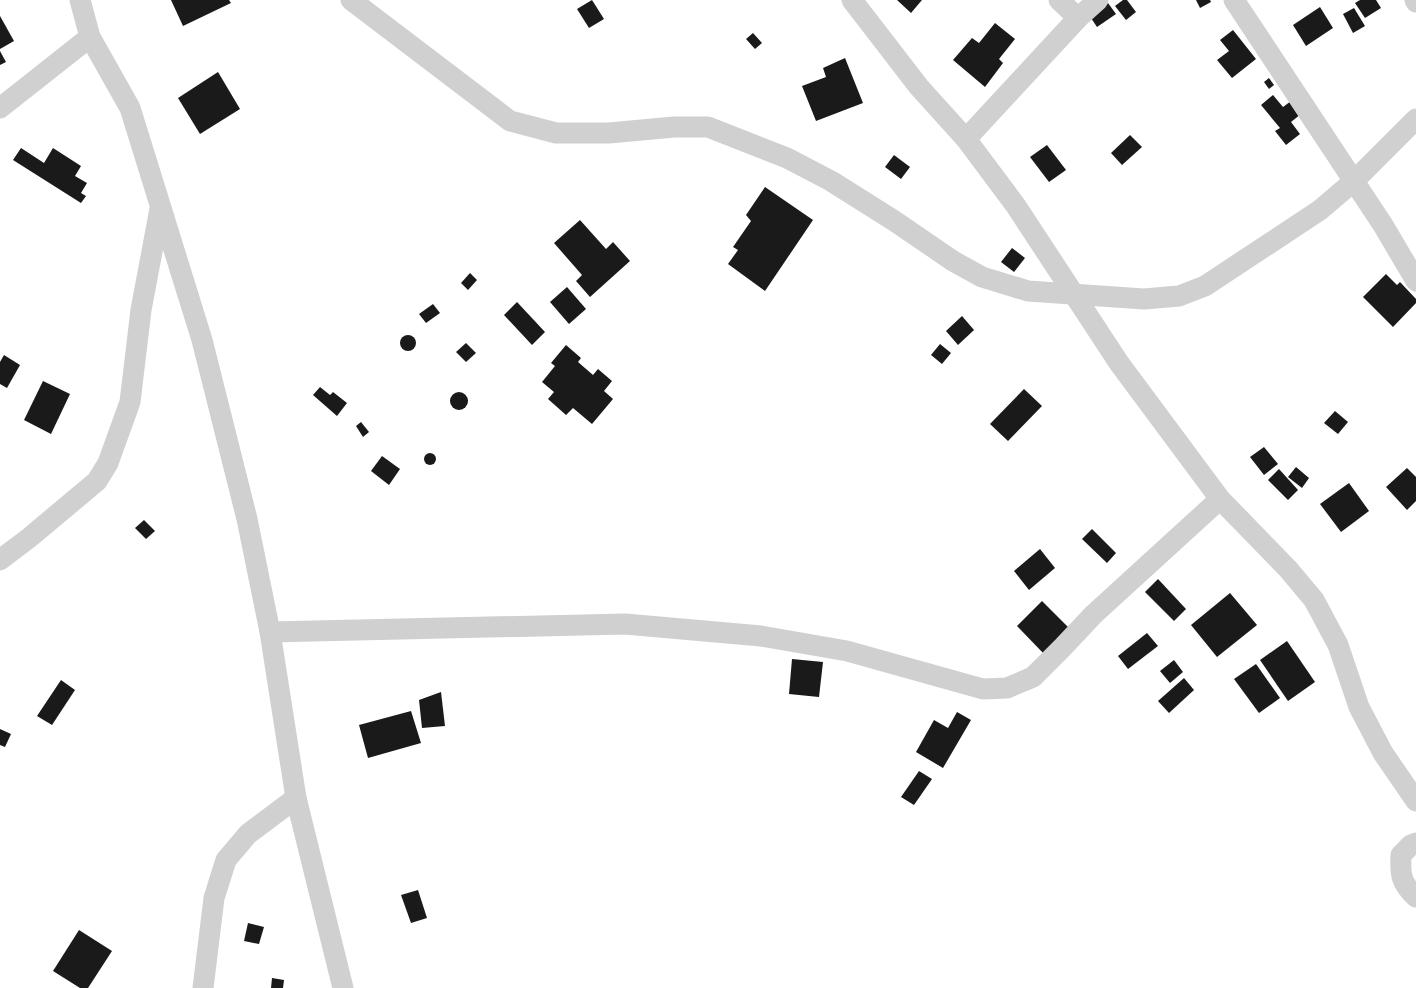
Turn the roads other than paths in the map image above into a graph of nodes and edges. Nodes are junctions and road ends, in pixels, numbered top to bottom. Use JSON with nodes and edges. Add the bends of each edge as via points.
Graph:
{"nodes":[{"id":1,"x":80,"y":0,"type":"edge"},
{"id":2,"x":351,"y":0,"type":"edge"},
{"id":3,"x":1059,"y":0,"type":"edge"},
{"id":4,"x":1098,"y":0,"type":"edge"},
{"id":5,"x":1234,"y":0,"type":"edge"},
{"id":6,"x":854,"y":1,"type":"edge"},
{"id":7,"x":1078,"y":18,"type":"junction"},
{"id":8,"x":90,"y":37,"type":"junction"},
{"id":9,"x":0,"y":108,"type":"edge"},
{"id":10,"x":1416,"y":119,"type":"edge"},
{"id":11,"x":966,"y":139,"type":"junction"},
{"id":12,"x":1354,"y":181,"type":"junction"},
{"id":13,"x":161,"y":207,"type":"junction"},
{"id":14,"x":1416,"y":281,"type":"edge"},
{"id":15,"x":1075,"y":294,"type":"junction"},
{"id":16,"x":1220,"y":499,"type":"junction"},
{"id":17,"x":0,"y":560,"type":"edge"},
{"id":18,"x":270,"y":632,"type":"junction"},
{"id":19,"x":296,"y":798,"type":"junction"},
{"id":20,"x":1416,"y":801,"type":"edge"},
{"id":21,"x":1416,"y":843,"type":"edge"},
{"id":22,"x":1416,"y":897,"type":"edge"},
{"id":23,"x":203,"y":988,"type":"edge"},
{"id":24,"x":343,"y":988,"type":"edge"}],
"edges":[{"from":1,"to":8,"type":"street"},
{"from":2,"to":15,"type":"street","via":[[510,121],[556,133],[609,133],[674,127],[708,127],[787,158],[831,181],[953,261],[982,277],[1028,291]]},
{"from":3,"to":7,"type":"street"},
{"from":4,"to":7,"type":"street"},
{"from":5,"to":12,"type":"street"},
{"from":6,"to":11,"type":"street","via":[[919,87]]},
{"from":7,"to":11,"type":"street"},
{"from":8,"to":9,"type":"street"},
{"from":8,"to":13,"type":"street","via":[[130,108]]},
{"from":10,"to":12,"type":"street"},
{"from":11,"to":15,"type":"street","via":[[1016,206]]},
{"from":12,"to":14,"type":"street","via":[[1384,224]]},
{"from":12,"to":15,"type":"street","via":[[1320,210],[1205,286],[1179,296],[1144,299]]},
{"from":13,"to":17,"type":"street","via":[[141,310],[130,402],[108,463],[97,481]]},
{"from":13,"to":18,"type":"street","via":[[202,340],[246,519]]},
{"from":15,"to":16,"type":"street","via":[[1119,363]]},
{"from":16,"to":18,"type":"street","via":[[1092,615],[1033,677],[1007,688],[984,689],[847,651],[761,636],[625,624]]},
{"from":16,"to":20,"type":"street","via":[[1288,569],[1314,600],[1338,645],[1359,707],[1383,753]]},
{"from":18,"to":19,"type":"street"},
{"from":19,"to":23,"type":"street","via":[[248,834],[226,860],[214,898]]},
{"from":19,"to":24,"type":"street"},
{"from":21,"to":22,"type":"street","via":[[1401,855],[1400,874]]}]}
